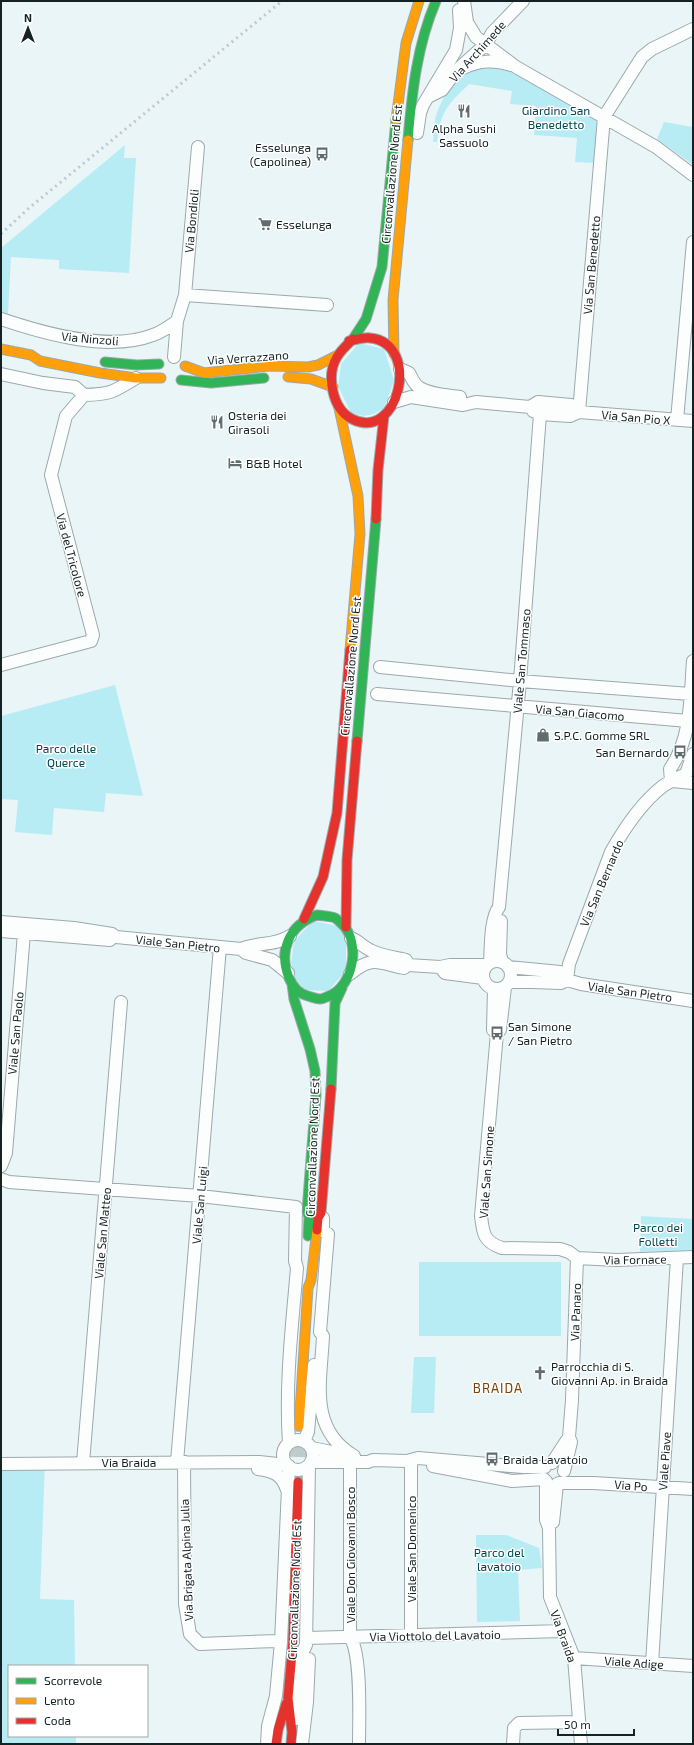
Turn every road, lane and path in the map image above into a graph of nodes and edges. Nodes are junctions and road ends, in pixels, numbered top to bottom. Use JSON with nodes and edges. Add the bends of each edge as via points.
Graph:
{"nodes":[{"id":1,"x":419,"y":1,"type":"edge"},
{"id":2,"x":436,"y":1,"type":"edge"},
{"id":3,"x":458,"y":1,"type":"edge"},
{"id":4,"x":464,"y":1,"type":"edge"},
{"id":5,"x":523,"y":1,"type":"edge"},
{"id":6,"x":693,"y":29,"type":"edge"},
{"id":7,"x":486,"y":44,"type":"junction"},
{"id":8,"x":516,"y":66,"type":"junction"},
{"id":9,"x":456,"y":71,"type":"junction"},
{"id":10,"x":429,"y":96,"type":"junction"},
{"id":11,"x":604,"y":117,"type":"junction"},
{"id":12,"x":198,"y":147,"type":"dead end"},
{"id":13,"x":406,"y":159,"type":"junction"},
{"id":14,"x":693,"y":175,"type":"edge"},
{"id":15,"x":693,"y":242,"type":"edge"},
{"id":16,"x":185,"y":295,"type":"junction"},
{"id":17,"x":327,"y":304,"type":"dead end"},
{"id":18,"x":1,"y":319,"type":"edge"},
{"id":19,"x":177,"y":321,"type":"junction"},
{"id":20,"x":349,"y":341,"type":"junction"},
{"id":21,"x":1,"y":349,"type":"edge"},
{"id":22,"x":56,"y":354,"type":"dead end"},
{"id":23,"x":394,"y":354,"type":"junction"},
{"id":24,"x":31,"y":355,"type":"junction"},
{"id":25,"x":336,"y":356,"type":"junction"},
{"id":26,"x":174,"y":357,"type":"junction"},
{"id":27,"x":95,"y":361,"type":"dead end"},
{"id":28,"x":159,"y":364,"type":"junction"},
{"id":29,"x":185,"y":366,"type":"junction"},
{"id":30,"x":400,"y":369,"type":"junction"},
{"id":31,"x":100,"y":373,"type":"junction"},
{"id":32,"x":1,"y":374,"type":"edge"},
{"id":33,"x":136,"y":378,"type":"junction"},
{"id":34,"x":161,"y":378,"type":"junction"},
{"id":35,"x":175,"y":382,"type":"junction"},
{"id":36,"x":333,"y":387,"type":"junction"},
{"id":37,"x":90,"y":394,"type":"junction"},
{"id":38,"x":394,"y":402,"type":"junction"},
{"id":39,"x":476,"y":402,"type":"junction"},
{"id":40,"x":530,"y":407,"type":"junction"},
{"id":41,"x":339,"y":408,"type":"junction"},
{"id":42,"x":579,"y":412,"type":"junction"},
{"id":43,"x":540,"y":414,"type":"junction"},
{"id":44,"x":384,"y":416,"type":"junction"},
{"id":45,"x":677,"y":420,"type":"junction"},
{"id":46,"x":693,"y":421,"type":"edge"},
{"id":47,"x":693,"y":661,"type":"edge"},
{"id":48,"x":1,"y":665,"type":"edge"},
{"id":49,"x":380,"y":667,"type":"dead end"},
{"id":50,"x":520,"y":681,"type":"junction"},
{"id":51,"x":377,"y":694,"type":"dead end"},
{"id":52,"x":690,"y":694,"type":"junction"},
{"id":53,"x":518,"y":706,"type":"junction"},
{"id":54,"x":688,"y":721,"type":"junction"},
{"id":55,"x":693,"y":754,"type":"edge"},
{"id":56,"x":672,"y":781,"type":"junction"},
{"id":57,"x":693,"y":783,"type":"edge"},
{"id":58,"x":304,"y":919,"type":"junction"},
{"id":59,"x":1,"y":922,"type":"edge"},
{"id":60,"x":21,"y":928,"type":"junction"},
{"id":61,"x":1,"y":931,"type":"edge"},
{"id":62,"x":349,"y":933,"type":"junction"},
{"id":63,"x":290,"y":936,"type":"junction"},
{"id":64,"x":116,"y":937,"type":"junction"},
{"id":65,"x":220,"y":947,"type":"junction"},
{"id":66,"x":241,"y":949,"type":"junction"},
{"id":67,"x":497,"y":964,"type":"junction"},
{"id":68,"x":408,"y":965,"type":"junction"},
{"id":69,"x":440,"y":968,"type":"junction"},
{"id":70,"x":350,"y":974,"type":"junction"},
{"id":71,"x":483,"y":978,"type":"junction"},
{"id":72,"x":290,"y":979,"type":"junction"},
{"id":73,"x":568,"y":980,"type":"junction"},
{"id":74,"x":503,"y":986,"type":"junction"},
{"id":75,"x":342,"y":988,"type":"junction"},
{"id":76,"x":693,"y":1001,"type":"edge"},
{"id":77,"x":121,"y":1002,"type":"dead end"},
{"id":78,"x":1,"y":1166,"type":"edge"},
{"id":79,"x":1,"y":1179,"type":"edge"},
{"id":80,"x":105,"y":1189,"type":"junction"},
{"id":81,"x":200,"y":1196,"type":"junction"},
{"id":82,"x":302,"y":1209,"type":"junction"},
{"id":83,"x":321,"y":1213,"type":"junction"},
{"id":84,"x":693,"y":1257,"type":"edge"},
{"id":85,"x":577,"y":1258,"type":"junction"},
{"id":86,"x":677,"y":1258,"type":"junction"},
{"id":87,"x":308,"y":1288,"type":"junction"},
{"id":88,"x":320,"y":1332,"type":"junction"},
{"id":89,"x":299,"y":1426,"type":"tunnel mouth"},
{"id":90,"x":308,"y":1445,"type":"junction"},
{"id":91,"x":286,"y":1448,"type":"junction"},
{"id":92,"x":352,"y":1459,"type":"junction"},
{"id":93,"x":409,"y":1461,"type":"junction"},
{"id":94,"x":180,"y":1462,"type":"junction"},
{"id":95,"x":242,"y":1462,"type":"junction"},
{"id":96,"x":259,"y":1462,"type":"junction"},
{"id":97,"x":15,"y":1463,"type":"junction"},
{"id":98,"x":83,"y":1463,"type":"junction"},
{"id":99,"x":310,"y":1463,"type":"junction"},
{"id":100,"x":1,"y":1464,"type":"edge"},
{"id":101,"x":288,"y":1466,"type":"junction"},
{"id":102,"x":1,"y":1469,"type":"edge"},
{"id":103,"x":554,"y":1475,"type":"junction"},
{"id":104,"x":298,"y":1482,"type":"tunnel mouth"},
{"id":105,"x":663,"y":1487,"type":"junction"},
{"id":106,"x":693,"y":1489,"type":"edge"},
{"id":107,"x":287,"y":1490,"type":"junction"},
{"id":108,"x":563,"y":1631,"type":"junction"},
{"id":109,"x":411,"y":1635,"type":"junction"},
{"id":110,"x":350,"y":1637,"type":"junction"},
{"id":111,"x":306,"y":1641,"type":"junction"},
{"id":112,"x":281,"y":1642,"type":"junction"},
{"id":113,"x":574,"y":1658,"type":"junction"},
{"id":114,"x":652,"y":1664,"type":"junction"},
{"id":115,"x":693,"y":1666,"type":"edge"},
{"id":116,"x":288,"y":1698,"type":"junction"},
{"id":117,"x":579,"y":1722,"type":"junction"},
{"id":118,"x":291,"y":1738,"type":"edge"},
{"id":119,"x":267,"y":1744,"type":"edge"},
{"id":120,"x":276,"y":1744,"type":"edge"},
{"id":121,"x":302,"y":1744,"type":"edge"},
{"id":122,"x":359,"y":1744,"type":"edge"},
{"id":123,"x":513,"y":1744,"type":"edge"},
{"id":124,"x":581,"y":1744,"type":"edge"}],
"edges":[{"from":1,"to":20,"type":"main road","name":"Circonvallazione Nord Est","via":[[409,27],[400,70],[382,267],[369,311],[359,332]]},
{"from":2,"to":13,"type":"main road","name":"Circonvallazione Nord Est","via":[[418,52]]},
{"from":3,"to":10,"type":"street","name":"Circonvallazione Nord Est","via":[[460,28],[456,50]]},
{"from":4,"to":7,"type":"street","via":[[467,22],[476,36]]},
{"from":5,"to":7,"type":"street","name":"Via Archimede","via":[[492,33]]},
{"from":6,"to":11,"type":"street","via":[[652,49],[642,57]]},
{"from":7,"to":8,"type":"street"},
{"from":7,"to":9,"type":"street","name":"Via Archimede"},
{"from":8,"to":9,"type":"street","via":[[500,62],[475,62]]},
{"from":8,"to":11,"type":"street"},
{"from":9,"to":10,"type":"street","name":"Via Archimede","via":[[442,90],[436,95]]},
{"from":10,"to":13,"type":"street","name":"Circonvallazione Nord Est","via":[[420,113],[416,152]]},
{"from":11,"to":14,"type":"street","via":[[656,147]]},
{"from":11,"to":42,"type":"street","name":"Via San Benedetto"},
{"from":12,"to":16,"type":"street","name":"Via Bondioli"},
{"from":13,"to":23,"type":"main road","name":"Circonvallazione Nord Est","via":[[396,270],[392,336]]},
{"from":15,"to":45,"type":"street"},
{"from":16,"to":17,"type":"street"},
{"from":16,"to":19,"type":"street","name":"Via Bondioli"},
{"from":18,"to":19,"type":"street","name":"Via Ninzoli","via":[[53,334],[94,341],[143,338]]},
{"from":19,"to":26,"type":"street","name":"Via Bondioli"},
{"from":20,"to":23,"type":"main road","name":"Circonvallazione Nord Est","via":[[367,337],[380,340],[389,345]]},
{"from":20,"to":25,"type":"main road","name":"Circonvallazione Nord Est"},
{"from":21,"to":24,"type":"main road","name":"Via Verrazzano"},
{"from":22,"to":24,"type":"main road","name":"Via Verrazzano"},
{"from":23,"to":30,"type":"main road","name":"Circonvallazione Nord Est"},
{"from":24,"to":31,"type":"main road","name":"Via Verrazzano","via":[[40,361]]},
{"from":25,"to":29,"type":"main road","name":"Via Verrazzano","via":[[308,367],[269,366],[204,373]]},
{"from":25,"to":36,"type":"main road","name":"Circonvallazione Nord Est"},
{"from":26,"to":28,"type":"main road","via":[[164,359]]},
{"from":26,"to":29,"type":"main road","name":"Via Verrazzano","via":[[181,360]]},
{"from":27,"to":28,"type":"main road","via":[[137,365]]},
{"from":28,"to":34,"type":"main road"},
{"from":29,"to":35,"type":"main road","via":[[185,374]]},
{"from":30,"to":38,"type":"main road","name":"Circonvallazione Nord Est"},
{"from":30,"to":39,"type":"street","name":"Via San Pio X","via":[[409,373],[419,388]]},
{"from":31,"to":33,"type":"main road","name":"Via Verrazzano"},
{"from":31,"to":37,"type":"street","via":[[106,382],[105,385]]},
{"from":32,"to":37,"type":"street","via":[[75,387]]},
{"from":33,"to":34,"type":"main road","name":"Via Verrazzano"},
{"from":33,"to":37,"type":"street","via":[[120,389],[104,394]]},
{"from":34,"to":35,"type":"main road","name":"Via Verrazzano"},
{"from":35,"to":36,"type":"main road","name":"Via Verrazzano","via":[[211,383],[296,376],[325,382]]},
{"from":36,"to":41,"type":"main road","name":"Circonvallazione Nord Est"},
{"from":37,"to":48,"type":"street","name":"Via del Tricolore","via":[[66,416],[51,475],[92,635],[91,641]]},
{"from":38,"to":39,"type":"street","name":"Via San Pio X","via":[[410,397],[463,405]]},
{"from":38,"to":44,"type":"main road","name":"Circonvallazione Nord Est"},
{"from":39,"to":40,"type":"street","name":"Via San Pio X"},
{"from":40,"to":42,"type":"street","name":"Via San Pio X","via":[[538,402],[571,405]]},
{"from":40,"to":43,"type":"street","name":"Via San Pio X","via":[[535,413]]},
{"from":41,"to":44,"type":"main road","via":[[350,419],[358,422]]},
{"from":41,"to":58,"type":"main road","name":"Circonvallazione Nord Est","via":[[358,496],[360,534],[337,813],[322,877]]},
{"from":42,"to":43,"type":"street","name":"Via San Pio X","via":[[570,416]]},
{"from":42,"to":45,"type":"street","name":"Via San Pio X"},
{"from":43,"to":50,"type":"street","name":"Viale San Tommaso"},
{"from":44,"to":62,"type":"main road","name":"Circonvallazione Nord Est","via":[[348,860]]},
{"from":45,"to":46,"type":"street","name":"Via San Pio X"},
{"from":47,"to":52,"type":"street"},
{"from":49,"to":50,"type":"street"},
{"from":50,"to":52,"type":"street"},
{"from":50,"to":53,"type":"street","name":"Viale San Tommaso"},
{"from":51,"to":53,"type":"street","name":"Via San Giacomo"},
{"from":52,"to":54,"type":"street"},
{"from":53,"to":54,"type":"street","name":"Via San Giacomo"},
{"from":53,"to":67,"type":"street","name":"Viale San Tommaso","via":[[499,907],[502,911],[500,954]]},
{"from":54,"to":56,"type":"street","via":[[680,752],[670,769]]},
{"from":55,"to":56,"type":"street","name":"Via San Bernardo","via":[[686,774]]},
{"from":56,"to":57,"type":"street"},
{"from":56,"to":73,"type":"street","name":"Via San Bernardo","via":[[664,785],[634,815],[611,852],[568,964]]},
{"from":58,"to":62,"type":"main road","via":[[329,915],[339,920]]},
{"from":58,"to":63,"type":"main road"},
{"from":59,"to":60,"type":"street","name":"Viale San Pietro"},
{"from":60,"to":61,"type":"street","name":"Viale San Pietro"},
{"from":60,"to":64,"type":"street","name":"Viale San Pietro","via":[[57,927],[96,931]]},
{"from":60,"to":64,"type":"street","name":"Viale San Pietro","via":[[112,940]]},
{"from":60,"to":78,"type":"street","name":"Viale San Paolo","via":[[6,1153]]},
{"from":62,"to":68,"type":"street","name":"Viale San Pietro","via":[[368,949],[378,954],[406,960]]},
{"from":62,"to":70,"type":"main road","via":[[353,948]]},
{"from":63,"to":66,"type":"street","via":[[283,941]]},
{"from":63,"to":72,"type":"main road","via":[[286,964]]},
{"from":64,"to":65,"type":"street","name":"Viale San Pietro"},
{"from":65,"to":66,"type":"street","name":"Viale San Pietro"},
{"from":65,"to":81,"type":"street","name":"Viale San Luigi"},
{"from":66,"to":72,"type":"street","via":[[246,953],[272,960]]},
{"from":67,"to":69,"type":"street","name":"Viale San Pietro","via":[[450,965]]},
{"from":67,"to":71,"type":"street","via":[[484,968]]},
{"from":67,"to":73,"type":"street","name":"Viale San Pietro","via":[[560,972]]},
{"from":67,"to":74,"type":"street","via":[[511,975]]},
{"from":68,"to":69,"type":"street","name":"Viale San Pietro"},
{"from":68,"to":70,"type":"street","name":"Viale San Pietro","via":[[404,968],[364,963]]},
{"from":69,"to":71,"type":"street","name":"Viale San Pietro","via":[[445,973]]},
{"from":70,"to":75,"type":"main road"},
{"from":71,"to":74,"type":"street","via":[[487,985]]},
{"from":72,"to":75,"type":"main road","via":[[303,995],[312,998],[330,997]]},
{"from":72,"to":82,"type":"main road","name":"Circonvallazione Nord Est","via":[[315,1071],[316,1095]]},
{"from":73,"to":74,"type":"street","name":"Viale San Pietro","via":[[561,984],[532,982]]},
{"from":73,"to":76,"type":"street","name":"Viale San Pietro"},
{"from":74,"to":85,"type":"street","name":"Viale San Simone","via":[[494,1030],[497,1033],[481,1216],[483,1230],[486,1239],[502,1248],[560,1250]]},
{"from":75,"to":83,"type":"main road","name":"Circonvallazione Nord Est","via":[[335,1003]]},
{"from":77,"to":80,"type":"street","name":"Viale San Matteo"},
{"from":79,"to":80,"type":"street","via":[[9,1182]]},
{"from":80,"to":81,"type":"street"},
{"from":80,"to":98,"type":"street","name":"Viale San Matteo"},
{"from":81,"to":82,"type":"street"},
{"from":81,"to":94,"type":"street","name":"Viale San Luigi"},
{"from":82,"to":87,"type":"main road","name":"Circonvallazione Nord Est","via":[[309,1217],[306,1280]]},
{"from":82,"to":91,"type":"street","via":[[304,1218],[289,1365]]},
{"from":83,"to":87,"type":"main road","name":"Circonvallazione Nord Est","via":[[318,1218]]},
{"from":83,"to":88,"type":"street","via":[[323,1231],[328,1234]]},
{"from":84,"to":86,"type":"street","name":"Via Fornace"},
{"from":85,"to":86,"type":"street","name":"Via Fornace"},
{"from":85,"to":103,"type":"street","name":"Via Panaro","via":[[569,1437],[571,1442]]},
{"from":86,"to":105,"type":"street","name":"Viale Piave"},
{"from":87,"to":89,"type":"main road","name":"Circonvallazione Nord Est"},
{"from":88,"to":90,"type":"street","via":[[316,1335]]},
{"from":88,"to":92,"type":"street","via":[[323,1336],[320,1403],[322,1416],[333,1439]]},
{"from":90,"to":91,"type":"street","name":"Via Braida","via":[[298,1440]]},
{"from":90,"to":92,"type":"street","name":"Via Braida"},
{"from":90,"to":99,"type":"street","via":[[313,1454]]},
{"from":91,"to":96,"type":"street","name":"Via Braida"},
{"from":91,"to":101,"type":"street","via":[[284,1459]]},
{"from":92,"to":93,"type":"street","name":"Via Braida"},
{"from":92,"to":99,"type":"street","name":"Via Braida"},
{"from":92,"to":110,"type":"street","name":"Viale Don Giovanni Bosco"},
{"from":93,"to":103,"type":"street","name":"Via Braida","via":[[418,1458],[523,1467]]},
{"from":93,"to":109,"type":"street","name":"Viale San Domenico"},
{"from":94,"to":95,"type":"street","name":"Via Braida"},
{"from":94,"to":98,"type":"street","name":"Via Braida"},
{"from":94,"to":112,"type":"street","name":"Via Brigata Alpina Julia","via":[[185,1604],[190,1634],[200,1644]]},
{"from":95,"to":96,"type":"street","name":"Via Braida"},
{"from":95,"to":107,"type":"street","name":"Via Braida","via":[[250,1468],[278,1474]]},
{"from":96,"to":101,"type":"street","name":"Via Braida"},
{"from":97,"to":98,"type":"street","name":"Via Braida"},
{"from":97,"to":100,"type":"street","name":"Via Braida"},
{"from":97,"to":102,"type":"street","name":"Via Braida"},
{"from":99,"to":101,"type":"street","name":"Via Braida","via":[[299,1470]]},
{"from":99,"to":111,"type":"street","name":"Circonvallazione Nord Est"},
{"from":101,"to":107,"type":"street"},
{"from":103,"to":105,"type":"street","name":"Via Po","via":[[593,1483]]},
{"from":103,"to":108,"type":"street","name":"Via Braida","via":[[553,1521],[549,1528],[550,1597]]},
{"from":104,"to":116,"type":"main road","name":"Circonvallazione Nord Est","via":[[293,1641]]},
{"from":105,"to":106,"type":"street","name":"Via Po"},
{"from":105,"to":114,"type":"street","name":"Viale Piave"},
{"from":107,"to":112,"type":"street"},
{"from":108,"to":109,"type":"street","name":"Via Viottolo del Lavatoio"},
{"from":108,"to":113,"type":"street","name":"Via Braida"},
{"from":109,"to":110,"type":"street","name":"Via Viottolo del Lavatoio"},
{"from":110,"to":111,"type":"street","name":"Via Viottolo del Lavatoio"},
{"from":110,"to":122,"type":"street","name":"Viale Don Giovanni Bosco","via":[[354,1642],[358,1678]]},
{"from":111,"to":118,"type":"street","name":"Circonvallazione Nord Est","via":[[302,1653],[295,1731]]},
{"from":111,"to":121,"type":"street","name":"Circonvallazione Nord Est","via":[[310,1651]]},
{"from":112,"to":119,"type":"street","via":[[276,1696],[268,1726]]},
{"from":113,"to":114,"type":"street","name":"Viale Adige"},
{"from":113,"to":117,"type":"street","name":"Via Braida"},
{"from":114,"to":115,"type":"street","name":"Viale Adige"},
{"from":116,"to":118,"type":"main road","name":"Circonvallazione Nord Est"},
{"from":116,"to":120,"type":"main road","name":"Circonvallazione Nord Est"},
{"from":117,"to":123,"type":"street","via":[[519,1724],[514,1728]]},
{"from":117,"to":124,"type":"street","name":"Via Braida"}]}
